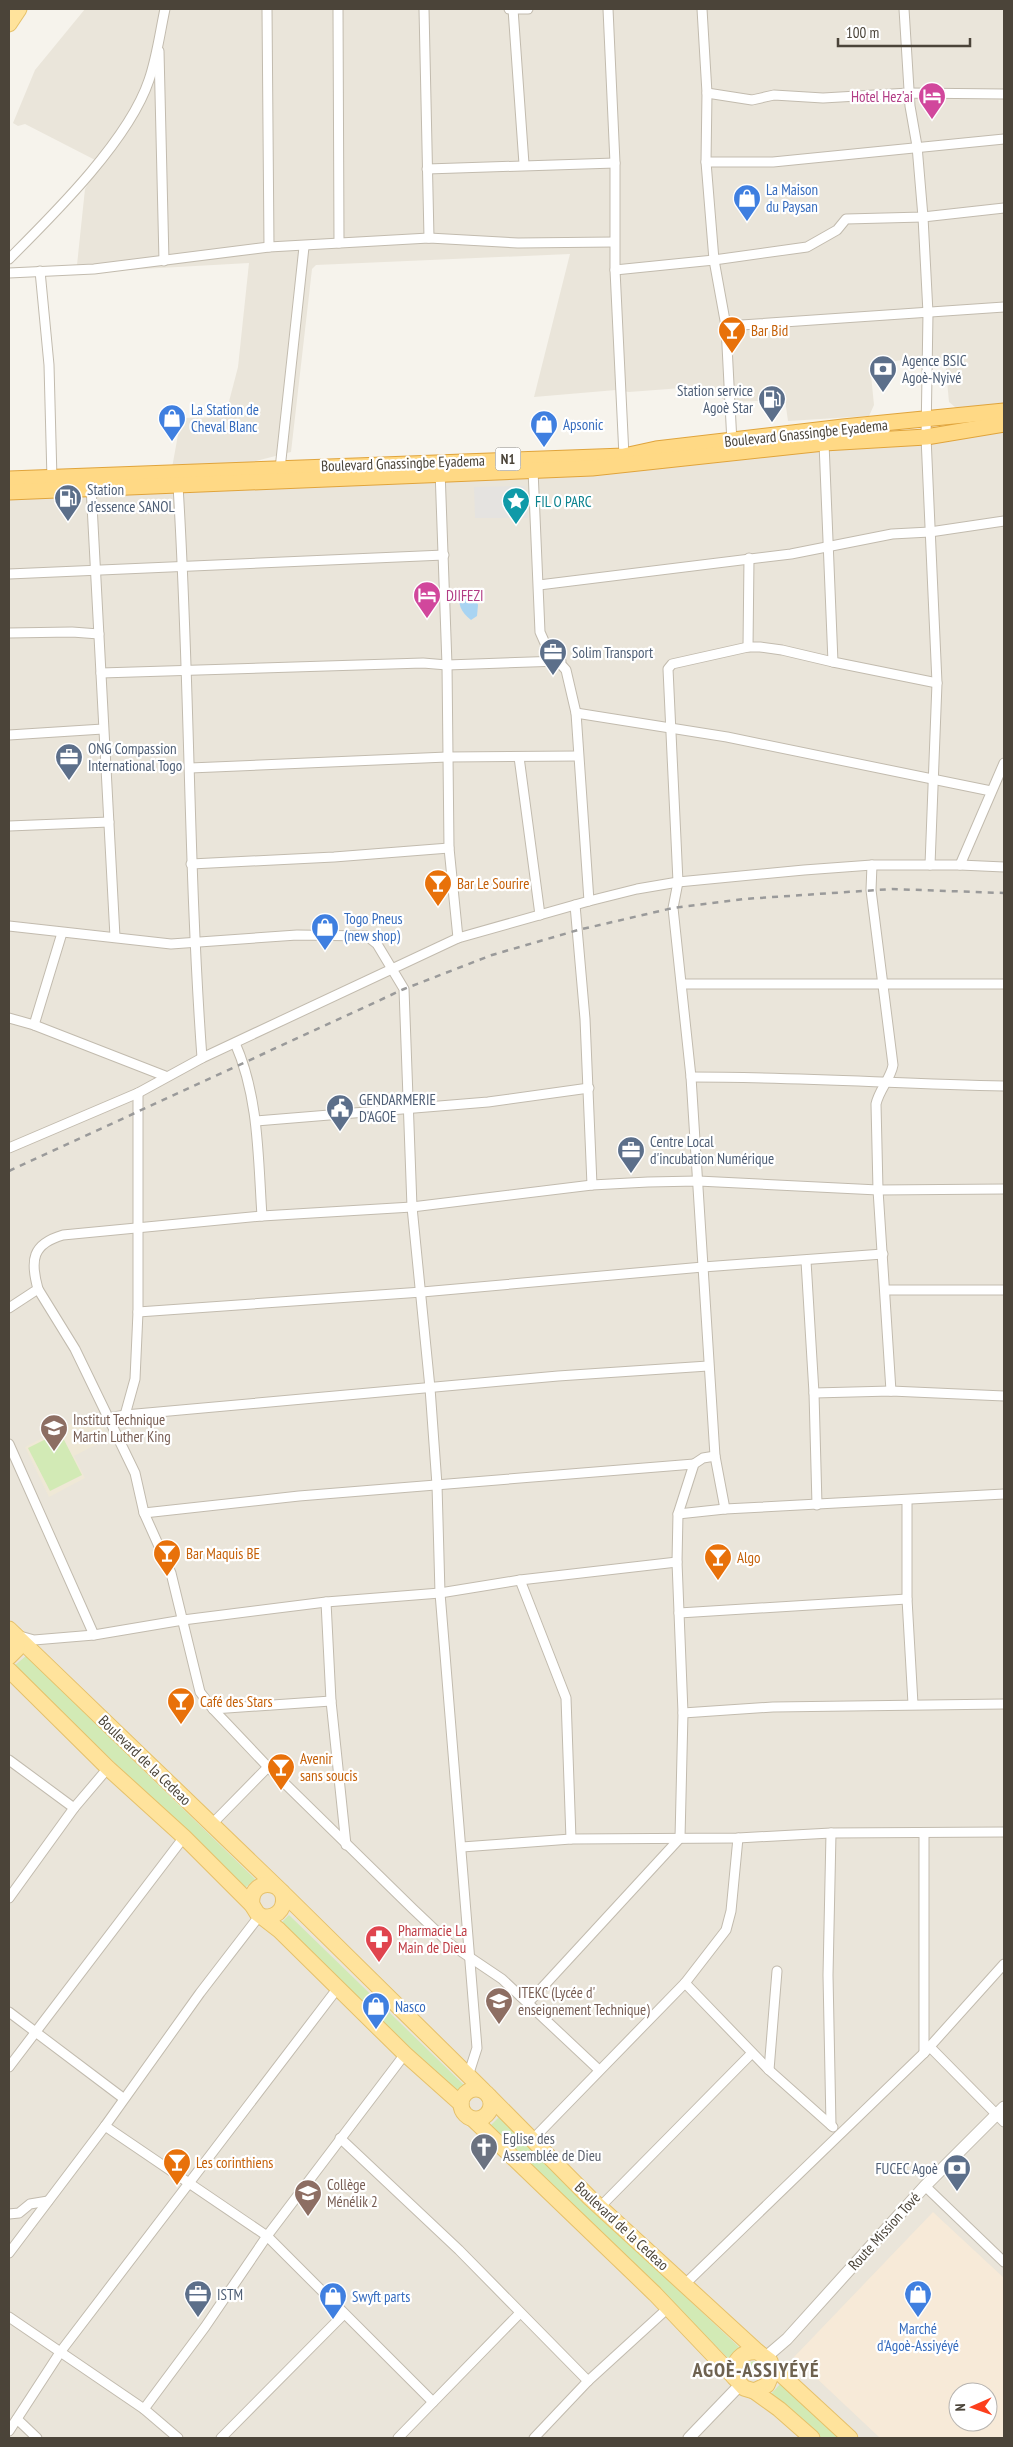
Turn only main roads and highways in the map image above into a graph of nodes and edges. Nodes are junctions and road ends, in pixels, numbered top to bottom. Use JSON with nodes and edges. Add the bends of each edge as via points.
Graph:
{"nodes":[{"id":1,"x":19,"y":9,"type":"edge"},
{"id":2,"x":9,"y":24,"type":"edge"},
{"id":3,"x":1004,"y":411,"type":"edge"},
{"id":4,"x":1004,"y":424,"type":"edge"},
{"id":5,"x":732,"y":447,"type":"junction"},
{"id":6,"x":440,"y":468,"type":"junction"},
{"id":7,"x":9,"y":479,"type":"edge"},
{"id":8,"x":90,"y":483,"type":"junction"},
{"id":9,"x":9,"y":492,"type":"edge"},
{"id":10,"x":10,"y":1630,"type":"edge"},
{"id":11,"x":9,"y":1657,"type":"edge"},
{"id":12,"x":9,"y":1670,"type":"edge"},
{"id":13,"x":278,"y":1889,"type":"junction"},
{"id":14,"x":259,"y":1912,"type":"junction"},
{"id":15,"x":486,"y":2093,"type":"junction"},
{"id":16,"x":461,"y":2104,"type":"junction"},
{"id":17,"x":474,"y":2120,"type":"junction"},
{"id":18,"x":765,"y":2358,"type":"junction"},
{"id":19,"x":743,"y":2384,"type":"junction"},
{"id":20,"x":812,"y":2438,"type":"edge"},
{"id":21,"x":850,"y":2438,"type":"edge"}],
"edges":[{"from":1,"to":2,"type":"main road"},
{"from":3,"to":5,"type":"highway","name":"Boulevard Gnassingbe Eyadema","number":"N1","via":[[843,427]]},
{"from":4,"to":5,"type":"highway","name":"Boulevard Gnassingbe Eyadema","number":"N1","via":[[926,437]]},
{"from":5,"to":6,"type":"highway","name":"Boulevard Gnassingbe Eyadema","number":"N1","via":[[656,449],[624,456]]},
{"from":5,"to":6,"type":"highway","name":"Boulevard Gnassingbe Eyadema","number":"N1","via":[[611,466],[533,470]]},
{"from":6,"to":8,"type":"highway","name":"Boulevard Gnassingbe Eyadema","number":"N1","via":[[280,469]]},
{"from":6,"to":8,"type":"highway","name":"Boulevard Gnassingbe Eyadema","number":"N1","via":[[178,486]]},
{"from":7,"to":8,"type":"highway","name":"Boulevard Gnassingbe Eyadema","number":"N1"},
{"from":8,"to":9,"type":"highway","name":"Boulevard Gnassingbe Eyadema","number":"N1"},
{"from":10,"to":11,"type":"main road","via":[[16,1649]]},
{"from":10,"to":13,"type":"main road","name":"Boulevard de la Cedeao"},
{"from":12,"to":14,"type":"main road","name":"Boulevard de la Cedeao"},
{"from":13,"to":14,"type":"main road","via":[[284,1901],[281,1910],[274,1916]]},
{"from":13,"to":14,"type":"main road","via":[[266,1884],[252,1895]]},
{"from":13,"to":15,"type":"main road","name":"Boulevard de la Cedeao"},
{"from":14,"to":16,"type":"main road","name":"Boulevard de la Cedeao"},
{"from":15,"to":16,"type":"main road","via":[[470,2090]]},
{"from":15,"to":17,"type":"main road","via":[[492,2104],[489,2113]]},
{"from":15,"to":18,"type":"main road","name":"Boulevard de la Cedeao","via":[[600,2207]]},
{"from":16,"to":17,"type":"main road","name":"Boulevard de la Cedeao","via":[[463,2112]]},
{"from":17,"to":19,"type":"main road","name":"Boulevard de la Cedeao"},
{"from":18,"to":19,"type":"main road","via":[[770,2381],[763,2388]]},
{"from":18,"to":19,"type":"main road","via":[[748,2352],[739,2358],[734,2366]]},
{"from":18,"to":21,"type":"main road"},
{"from":19,"to":20,"type":"main road"}]}
